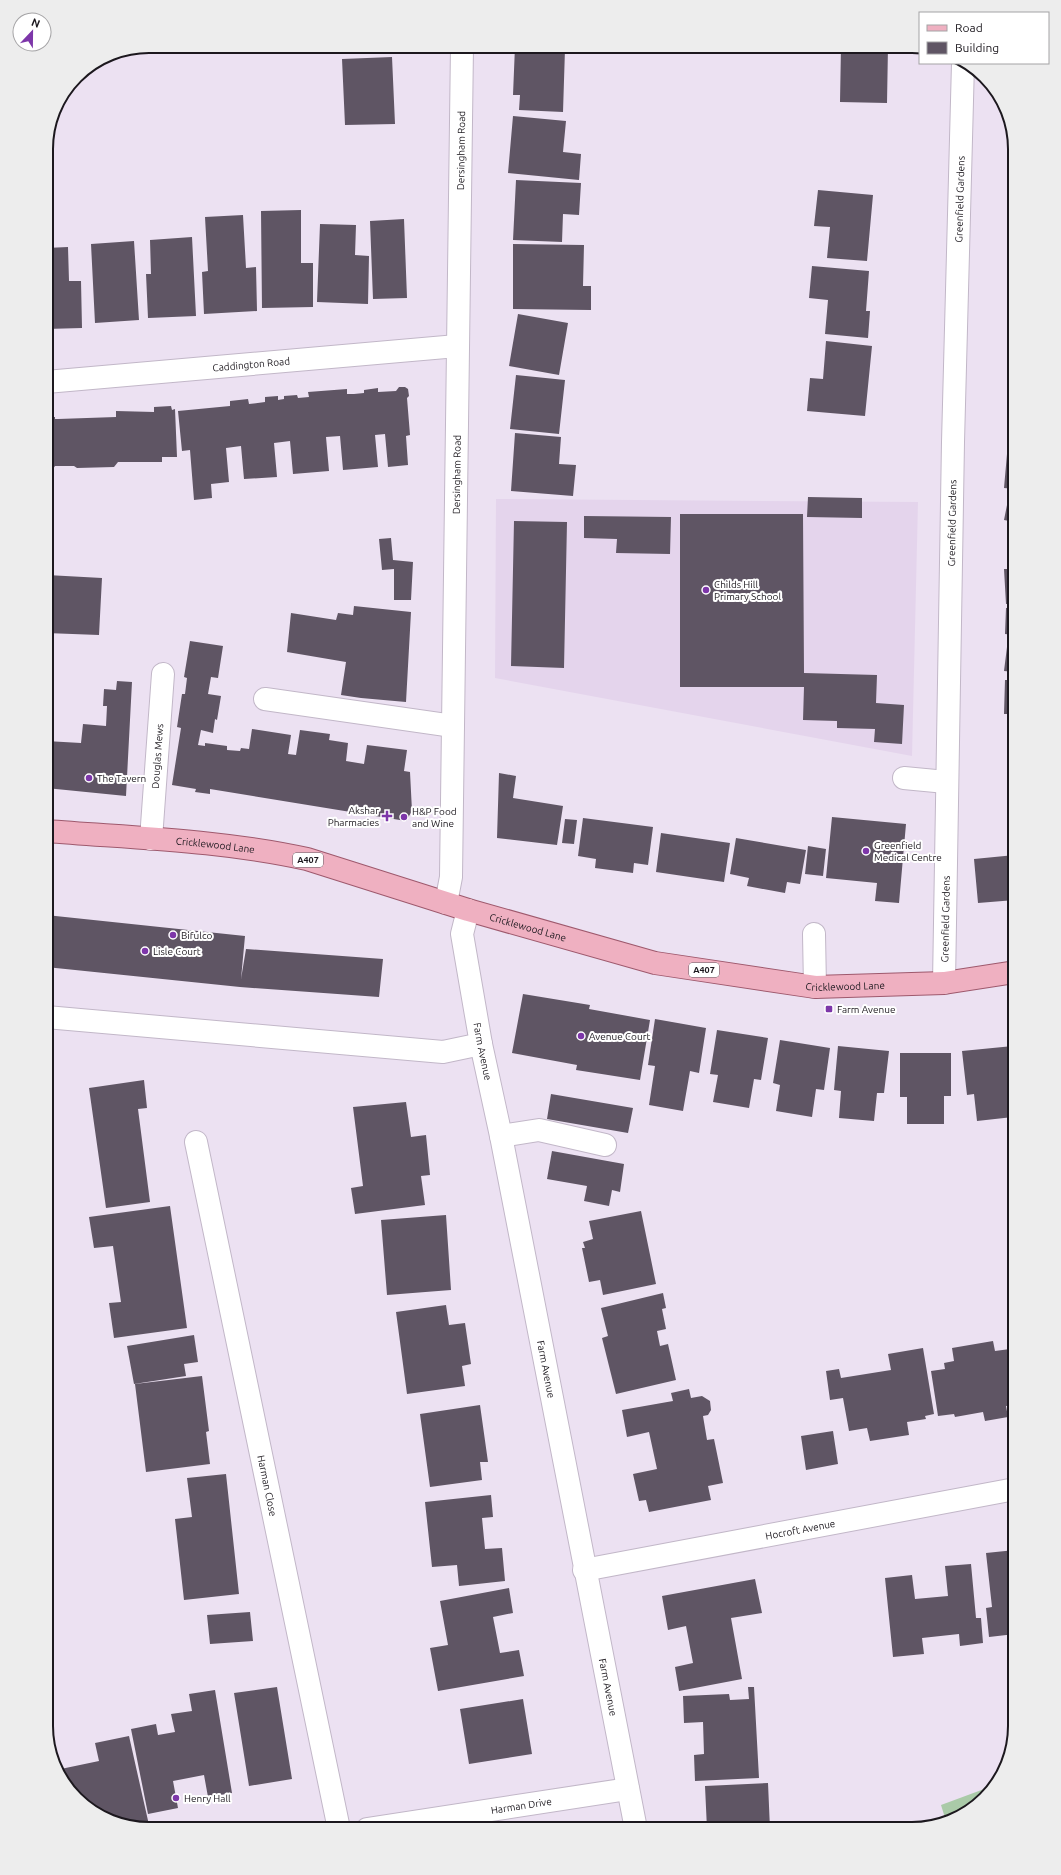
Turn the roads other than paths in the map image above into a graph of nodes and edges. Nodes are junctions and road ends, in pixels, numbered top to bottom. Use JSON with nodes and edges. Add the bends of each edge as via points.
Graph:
{"nodes":[{"id":1,"x":462,"y":53,"type":"edge"},
{"id":2,"x":963,"y":67,"type":"edge"},
{"id":3,"x":457,"y":346,"type":"junction"},
{"id":4,"x":53,"y":381,"type":"edge"},
{"id":5,"x":163,"y":674,"type":"dead end"},
{"id":6,"x":265,"y":699,"type":"dead end"},
{"id":7,"x":453,"y":726,"type":"junction"},
{"id":8,"x":904,"y":778,"type":"dead end"},
{"id":9,"x":946,"y":782,"type":"junction"},
{"id":10,"x":53,"y":832,"type":"edge"},
{"id":11,"x":151,"y":839,"type":"junction"},
{"id":12,"x":446,"y":903,"type":"junction"},
{"id":13,"x":468,"y":910,"type":"junction"},
{"id":14,"x":814,"y":934,"type":"dead end"},
{"id":15,"x":1008,"y":973,"type":"edge"},
{"id":16,"x":944,"y":982,"type":"junction"},
{"id":17,"x":815,"y":987,"type":"junction"},
{"id":18,"x":53,"y":1018,"type":"edge"},
{"id":19,"x":481,"y":1044,"type":"junction"},
{"id":20,"x":501,"y":1136,"type":"junction"},
{"id":21,"x":196,"y":1142,"type":"dead end"},
{"id":22,"x":605,"y":1145,"type":"dead end"},
{"id":23,"x":1008,"y":1490,"type":"edge"},
{"id":24,"x":584,"y":1570,"type":"junction"},
{"id":25,"x":628,"y":1789,"type":"junction"},
{"id":26,"x":338,"y":1822,"type":"edge"},
{"id":27,"x":413,"y":1822,"type":"edge"},
{"id":28,"x":635,"y":1822,"type":"edge"}],
"edges":[{"from":1,"to":3,"type":"street","name":"Dersingham Road"},
{"from":2,"to":9,"type":"street","name":"Greenfield Gardens"},
{"from":3,"to":4,"type":"street","name":"Caddington Road"},
{"from":3,"to":7,"type":"street","name":"Dersingham Road"},
{"from":5,"to":11,"type":"street","name":"Douglas Mews"},
{"from":6,"to":7,"type":"street"},
{"from":7,"to":12,"type":"street","name":"Dersingham Road","via":[[450,880]]},
{"from":8,"to":9,"type":"street"},
{"from":9,"to":16,"type":"street","name":"Greenfield Gardens"},
{"from":10,"to":11,"type":"main road","name":"Cricklewood Lane","number":"A407"},
{"from":11,"to":12,"type":"main road","name":"Cricklewood Lane","number":"A407","via":[[210,843],[285,854]]},
{"from":12,"to":13,"type":"main road","name":"Cricklewood Lane","number":"A407"},
{"from":13,"to":17,"type":"main road","name":"Cricklewood Lane","number":"A407","via":[[655,963]]},
{"from":13,"to":19,"type":"street","name":"Farm Avenue","via":[[462,934]]},
{"from":14,"to":17,"type":"street"},
{"from":15,"to":16,"type":"main road","name":"Cricklewood Lane","number":"A407"},
{"from":16,"to":17,"type":"main road","name":"Cricklewood Lane","number":"A407"},
{"from":18,"to":19,"type":"street","via":[[443,1052]]},
{"from":19,"to":20,"type":"street","name":"Farm Avenue"},
{"from":20,"to":22,"type":"street","via":[[539,1130]]},
{"from":20,"to":24,"type":"street","name":"Farm Avenue"},
{"from":21,"to":26,"type":"street","name":"Harman Close"},
{"from":23,"to":24,"type":"street","name":"Hocroft Avenue"},
{"from":24,"to":25,"type":"street","name":"Farm Avenue"},
{"from":25,"to":27,"type":"street","name":"Harman Drive"},
{"from":25,"to":28,"type":"street","name":"Farm Avenue"}]}
